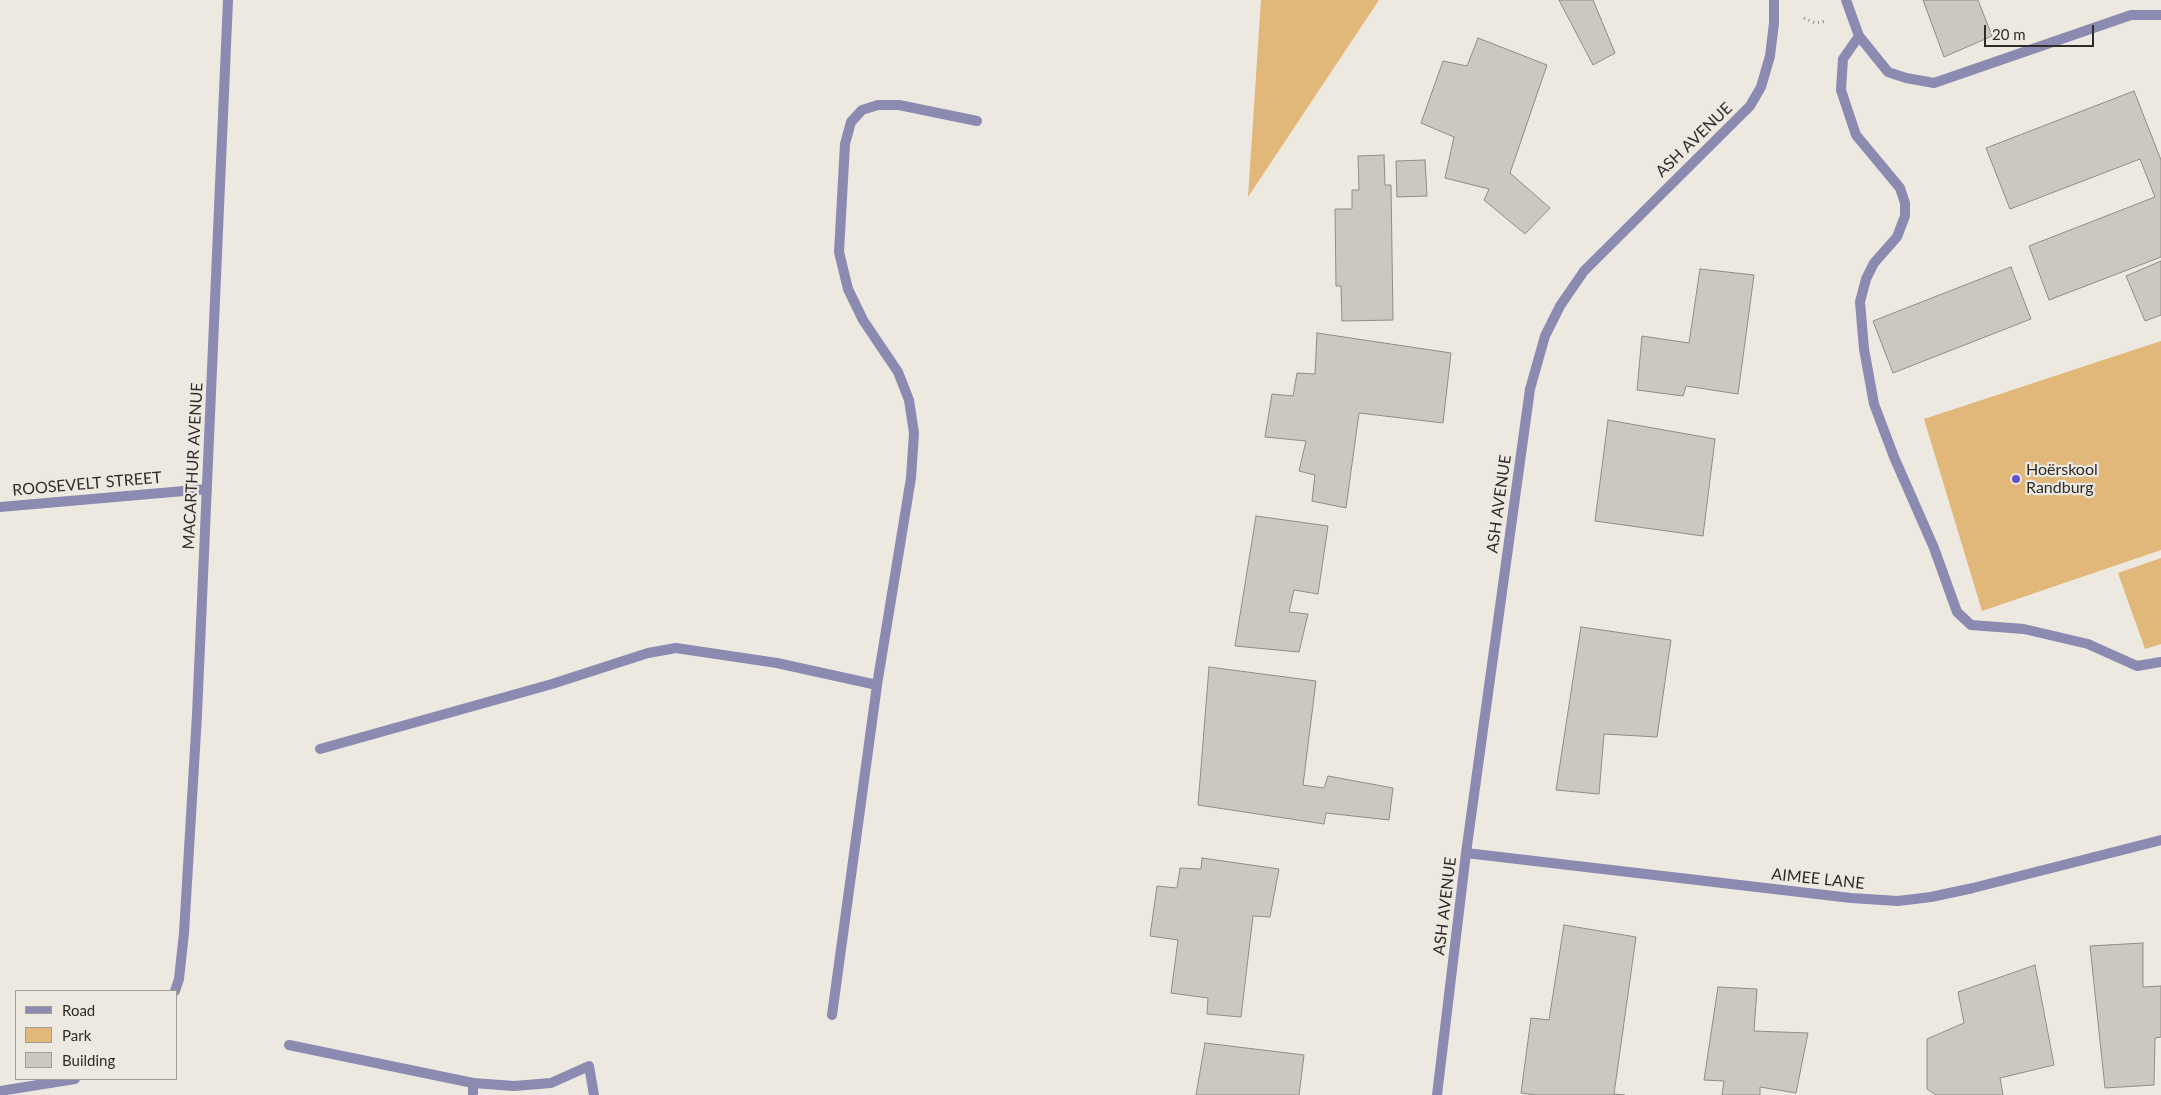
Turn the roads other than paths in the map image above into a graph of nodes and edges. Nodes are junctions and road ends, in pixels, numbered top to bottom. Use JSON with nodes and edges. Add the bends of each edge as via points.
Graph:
{"nodes":[{"id":1,"x":228,"y":0,"type":"edge"},
{"id":2,"x":1774,"y":0,"type":"edge"},
{"id":3,"x":1846,"y":0,"type":"edge"},
{"id":4,"x":2161,"y":15,"type":"edge"},
{"id":5,"x":1859,"y":36,"type":"junction"},
{"id":6,"x":977,"y":120,"type":"dead end"},
{"id":7,"x":207,"y":489,"type":"junction"},
{"id":8,"x":0,"y":507,"type":"edge"},
{"id":9,"x":2161,"y":662,"type":"edge"},
{"id":10,"x":877,"y":686,"type":"junction"},
{"id":11,"x":320,"y":749,"type":"dead end"},
{"id":12,"x":2161,"y":840,"type":"edge"},
{"id":13,"x":1466,"y":853,"type":"junction"},
{"id":14,"x":176,"y":990,"type":"edge"},
{"id":15,"x":832,"y":1016,"type":"dead end"},
{"id":16,"x":289,"y":1045,"type":"dead end"},
{"id":17,"x":69,"y":1080,"type":"edge"},
{"id":18,"x":473,"y":1083,"type":"junction"},
{"id":19,"x":0,"y":1092,"type":"edge"},
{"id":20,"x":473,"y":1095,"type":"edge"},
{"id":21,"x":594,"y":1095,"type":"edge"},
{"id":22,"x":1437,"y":1095,"type":"edge"}],
"edges":[{"from":1,"to":7,"type":"street","name":"MACARTHUR AVENUE"},
{"from":2,"to":13,"type":"street","name":"ASH AVENUE","via":[[1770,56],[1761,87],[1750,106],[1584,271],[1560,306],[1545,336],[1530,389]]},
{"from":3,"to":5,"type":"street"},
{"from":4,"to":5,"type":"street","via":[[2131,15],[1934,83],[1888,72]]},
{"from":5,"to":9,"type":"street","via":[[1843,59],[1841,90],[1856,134],[1900,188],[1905,203],[1905,216],[1897,237],[1874,263],[1866,279],[1860,302],[1864,349],[1874,404],[1957,612],[1971,626],[2024,629],[2061,637],[2088,644],[2137,666]]},
{"from":6,"to":10,"type":"street","via":[[899,105],[878,105],[862,110],[851,122],[845,144],[839,252],[848,289],[862,320],[898,372],[909,400],[914,432],[911,478]]},
{"from":7,"to":8,"type":"street","name":"ROOSEVELT STREET"},
{"from":7,"to":14,"type":"street","name":"MACARTHUR AVENUE","via":[[184,933]]},
{"from":10,"to":11,"type":"street","via":[[777,664],[676,648],[648,653],[552,684]]},
{"from":10,"to":15,"type":"street"},
{"from":12,"to":13,"type":"street","name":"AIMEE LANE","via":[[1965,890],[1898,901]]},
{"from":13,"to":22,"type":"street","name":"ASH AVENUE"},
{"from":16,"to":18,"type":"street"},
{"from":17,"to":19,"type":"street"},
{"from":18,"to":20,"type":"street"},
{"from":18,"to":21,"type":"street","via":[[514,1086],[551,1083],[589,1066]]}]}
